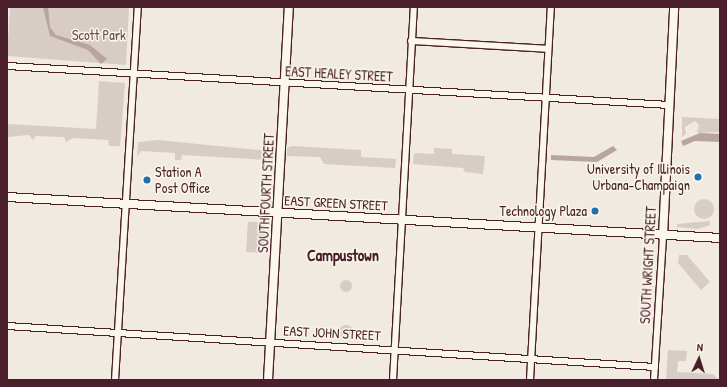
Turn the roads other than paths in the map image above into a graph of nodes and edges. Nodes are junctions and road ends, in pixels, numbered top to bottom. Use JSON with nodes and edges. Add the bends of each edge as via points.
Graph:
{"nodes":[{"id":1,"x":138,"y":7,"type":"edge"},
{"id":2,"x":289,"y":7,"type":"edge"},
{"id":3,"x":414,"y":7,"type":"edge"},
{"id":4,"x":551,"y":7,"type":"edge"},
{"id":5,"x":674,"y":7,"type":"edge"},
{"id":6,"x":411,"y":41,"type":"junction"},
{"id":7,"x":548,"y":49,"type":"junction"},
{"id":8,"x":7,"y":66,"type":"edge"},
{"id":9,"x":133,"y":74,"type":"junction"},
{"id":10,"x":285,"y":83,"type":"junction"},
{"id":11,"x":408,"y":90,"type":"junction"},
{"id":12,"x":546,"y":98,"type":"junction"},
{"id":13,"x":669,"y":105,"type":"junction"},
{"id":14,"x":7,"y":197,"type":"edge"},
{"id":15,"x":125,"y":204,"type":"junction"},
{"id":16,"x":278,"y":213,"type":"junction"},
{"id":17,"x":402,"y":220,"type":"junction"},
{"id":18,"x":538,"y":229,"type":"junction"},
{"id":19,"x":663,"y":236,"type":"junction"},
{"id":20,"x":720,"y":238,"type":"edge"},
{"id":21,"x":7,"y":326,"type":"edge"},
{"id":22,"x":117,"y":335,"type":"junction"},
{"id":23,"x":270,"y":342,"type":"junction"},
{"id":24,"x":395,"y":349,"type":"junction"},
{"id":25,"x":531,"y":361,"type":"junction"},
{"id":26,"x":655,"y":367,"type":"junction"},
{"id":27,"x":115,"y":380,"type":"edge"},
{"id":28,"x":268,"y":380,"type":"edge"},
{"id":29,"x":393,"y":380,"type":"edge"},
{"id":30,"x":530,"y":380,"type":"edge"},
{"id":31,"x":654,"y":380,"type":"edge"}],
"edges":[{"from":1,"to":9,"type":"street"},
{"from":2,"to":10,"type":"street","name":"SOUTH FOURTH STREET"},
{"from":3,"to":6,"type":"street"},
{"from":4,"to":7,"type":"street"},
{"from":5,"to":13,"type":"street","name":"SOUTH WRIGHT STREET"},
{"from":6,"to":7,"type":"street"},
{"from":6,"to":11,"type":"street"},
{"from":7,"to":12,"type":"street"},
{"from":8,"to":9,"type":"street","name":"EAST HEALEY STREET"},
{"from":9,"to":10,"type":"street","name":"EAST HEALEY STREET"},
{"from":9,"to":15,"type":"street"},
{"from":10,"to":11,"type":"street","name":"EAST HEALEY STREET"},
{"from":10,"to":16,"type":"street","name":"SOUTH FOURTH STREET"},
{"from":11,"to":12,"type":"street","name":"EAST HEALEY STREET"},
{"from":11,"to":17,"type":"street"},
{"from":12,"to":13,"type":"street","name":"EAST HEALEY STREET"},
{"from":12,"to":18,"type":"street"},
{"from":13,"to":19,"type":"street","name":"SOUTH WRIGHT STREET"},
{"from":14,"to":15,"type":"street","name":"EAST GREEN STREET"},
{"from":15,"to":16,"type":"street","name":"EAST GREEN STREET"},
{"from":15,"to":22,"type":"street"},
{"from":16,"to":17,"type":"street","name":"EAST GREEN STREET"},
{"from":16,"to":23,"type":"street","name":"SOUTH FOURTH STREET"},
{"from":17,"to":18,"type":"street","name":"EAST GREEN STREET"},
{"from":17,"to":24,"type":"street"},
{"from":18,"to":19,"type":"street","name":"EAST GREEN STREET"},
{"from":18,"to":25,"type":"street"},
{"from":19,"to":20,"type":"street","name":"EAST GREEN STREET"},
{"from":19,"to":26,"type":"street","name":"SOUTH WRIGHT STREET"},
{"from":21,"to":22,"type":"street","name":"EAST JOHN STREET"},
{"from":22,"to":23,"type":"street","name":"EAST JOHN STREET"},
{"from":22,"to":27,"type":"street"},
{"from":23,"to":24,"type":"street","name":"EAST JOHN STREET"},
{"from":23,"to":28,"type":"street","name":"SOUTH FOURTH STREET"},
{"from":24,"to":25,"type":"street","name":"EAST JOHN STREET"},
{"from":24,"to":29,"type":"street"},
{"from":25,"to":26,"type":"street","name":"EAST JOHN STREET"},
{"from":25,"to":30,"type":"street"},
{"from":26,"to":31,"type":"street","name":"SOUTH WRIGHT STREET"}]}
